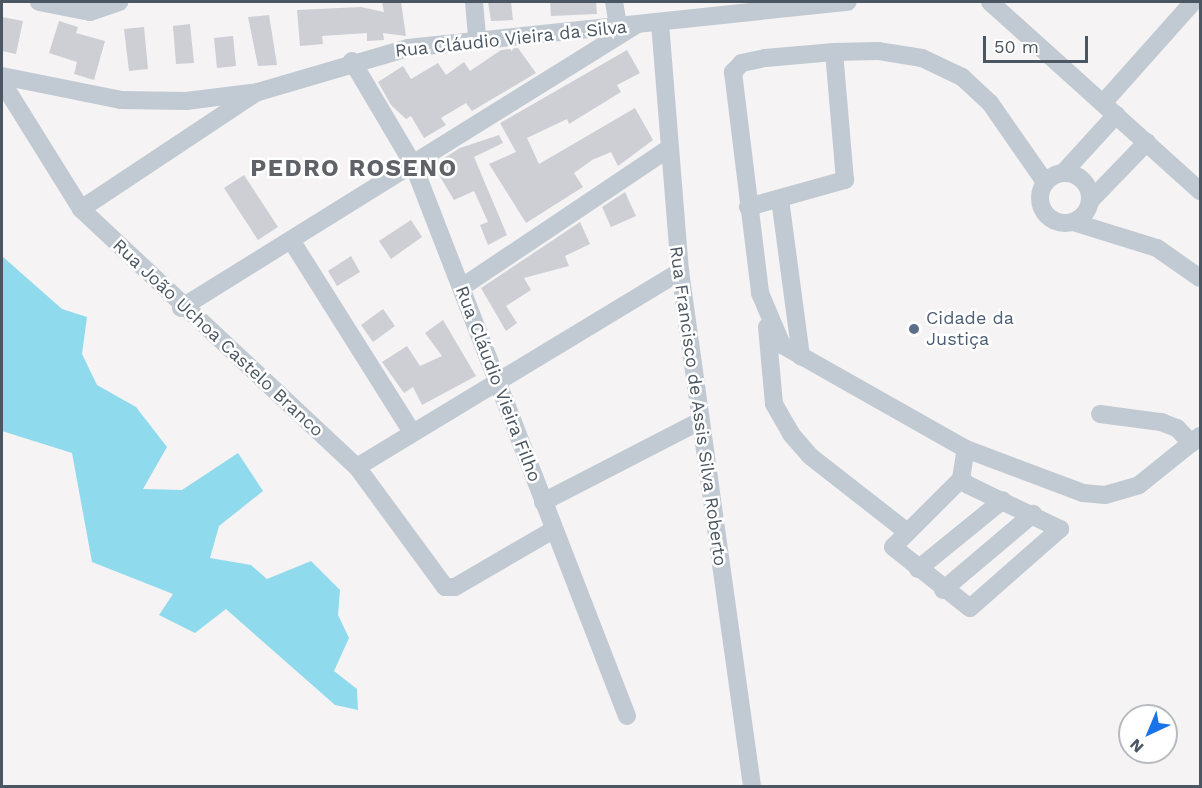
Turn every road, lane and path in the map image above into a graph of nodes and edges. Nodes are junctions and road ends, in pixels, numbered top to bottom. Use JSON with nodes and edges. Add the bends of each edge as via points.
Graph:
{"nodes":[{"id":1,"x":39,"y":2,"type":"edge"},
{"id":2,"x":119,"y":2,"type":"edge"},
{"id":3,"x":474,"y":2,"type":"edge"},
{"id":4,"x":614,"y":2,"type":"edge"},
{"id":5,"x":848,"y":2,"type":"edge"},
{"id":6,"x":990,"y":2,"type":"edge"},
{"id":7,"x":1193,"y":2,"type":"edge"},
{"id":8,"x":660,"y":23,"type":"junction"},
{"id":9,"x":627,"y":25,"type":"junction"},
{"id":10,"x":477,"y":39,"type":"junction"},
{"id":11,"x":834,"y":52,"type":"junction"},
{"id":12,"x":352,"y":61,"type":"junction"},
{"id":13,"x":2,"y":76,"type":"edge"},
{"id":14,"x":2,"y":82,"type":"edge"},
{"id":15,"x":258,"y":92,"type":"junction"},
{"id":16,"x":1110,"y":108,"type":"junction"},
{"id":17,"x":1147,"y":142,"type":"junction"},
{"id":18,"x":667,"y":150,"type":"junction"},
{"id":19,"x":413,"y":164,"type":"junction"},
{"id":20,"x":1063,"y":173,"type":"junction"},
{"id":21,"x":1045,"y":182,"type":"junction"},
{"id":22,"x":1200,"y":190,"type":"edge"},
{"id":23,"x":780,"y":199,"type":"junction"},
{"id":24,"x":1090,"y":201,"type":"junction"},
{"id":25,"x":748,"y":207,"type":"junction"},
{"id":26,"x":81,"y":209,"type":"junction"},
{"id":27,"x":1073,"y":222,"type":"junction"},
{"id":28,"x":291,"y":240,"type":"junction"},
{"id":29,"x":680,"y":272,"type":"junction"},
{"id":30,"x":1200,"y":278,"type":"edge"},
{"id":31,"x":462,"y":287,"type":"junction"},
{"id":32,"x":181,"y":308,"type":"junction"},
{"id":33,"x":766,"y":317,"type":"junction"},
{"id":34,"x":801,"y":357,"type":"junction"},
{"id":35,"x":497,"y":380,"type":"junction"},
{"id":36,"x":1100,"y":414,"type":"dead end"},
{"id":37,"x":698,"y":422,"type":"junction"},
{"id":38,"x":412,"y":432,"type":"junction"},
{"id":39,"x":1196,"y":440,"type":"edge"},
{"id":40,"x":966,"y":449,"type":"junction"},
{"id":41,"x":357,"y":467,"type":"junction"},
{"id":42,"x":961,"y":479,"type":"junction"},
{"id":43,"x":1003,"y":500,"type":"junction"},
{"id":44,"x":543,"y":502,"type":"junction"},
{"id":45,"x":1033,"y":514,"type":"junction"},
{"id":46,"x":553,"y":530,"type":"junction"},
{"id":47,"x":906,"y":531,"type":"junction"},
{"id":48,"x":918,"y":569,"type":"junction"},
{"id":49,"x":943,"y":590,"type":"junction"},
{"id":50,"x":627,"y":716,"type":"dead end"},
{"id":51,"x":752,"y":786,"type":"edge"}],
"edges":[{"from":1,"to":2,"type":"street","via":[[90,12]]},
{"from":3,"to":10,"type":"street"},
{"from":4,"to":9,"type":"street"},
{"from":5,"to":8,"type":"street","name":"Rua Cláudio Vieira da Silva"},
{"from":6,"to":16,"type":"street"},
{"from":7,"to":16,"type":"street"},
{"from":8,"to":9,"type":"street","name":"Rua Cláudio Vieira da Silva"},
{"from":8,"to":18,"type":"street","name":"Rua Francisco de Assis Silva Roberto"},
{"from":9,"to":10,"type":"street","name":"Rua Cláudio Vieira da Silva"},
{"from":9,"to":19,"type":"street"},
{"from":10,"to":12,"type":"street","name":"Rua Cláudio Vieira da Silva"},
{"from":11,"to":21,"type":"street","via":[[878,51],[921,58],[962,77],[990,104]]},
{"from":11,"to":23,"type":"street","via":[[845,180]]},
{"from":11,"to":25,"type":"street","via":[[765,58],[736,67],[731,79]]},
{"from":12,"to":15,"type":"street","name":"Rua Cláudio Vieira da Silva"},
{"from":12,"to":19,"type":"street","name":"Rua Cláudio Vieira Filho"},
{"from":13,"to":15,"type":"street","name":"Rua Cláudio Vieira da Silva","via":[[79,94],[159,103]]},
{"from":14,"to":26,"type":"street","name":"Rua João Uchoa Castelo Branco"},
{"from":15,"to":26,"type":"street"},
{"from":16,"to":17,"type":"street"},
{"from":16,"to":20,"type":"street"},
{"from":17,"to":22,"type":"street"},
{"from":17,"to":24,"type":"street"},
{"from":18,"to":29,"type":"street","name":"Rua Francisco de Assis Silva Roberto"},
{"from":18,"to":31,"type":"street"},
{"from":19,"to":28,"type":"street"},
{"from":19,"to":31,"type":"street","name":"Rua Cláudio Vieira Filho"},
{"from":20,"to":21,"type":"street"},
{"from":20,"to":24,"type":"street","via":[[1083,181]]},
{"from":21,"to":27,"type":"street","via":[[1042,210],[1052,220]]},
{"from":23,"to":25,"type":"street"},
{"from":23,"to":34,"type":"street"},
{"from":24,"to":27,"type":"street"},
{"from":25,"to":33,"type":"street"},
{"from":26,"to":32,"type":"street","name":"Rua João Uchoa Castelo Branco"},
{"from":27,"to":30,"type":"street","via":[[1157,248]]},
{"from":28,"to":32,"type":"street"},
{"from":28,"to":38,"type":"street"},
{"from":29,"to":35,"type":"street"},
{"from":29,"to":37,"type":"street","name":"Rua Francisco de Assis Silva Roberto"},
{"from":31,"to":35,"type":"street","name":"Rua Cláudio Vieira Filho"},
{"from":32,"to":41,"type":"street","name":"Rua João Uchoa Castelo Branco"},
{"from":33,"to":34,"type":"street","via":[[774,337]]},
{"from":33,"to":47,"type":"street","via":[[774,404],[791,434],[810,456]]},
{"from":34,"to":40,"type":"street"},
{"from":35,"to":38,"type":"street"},
{"from":35,"to":44,"type":"street","name":"Rua Cláudio Vieira Filho"},
{"from":36,"to":39,"type":"street","via":[[1161,422]]},
{"from":37,"to":44,"type":"street"},
{"from":37,"to":51,"type":"street","name":"Rua Francisco de Assis Silva Roberto"},
{"from":38,"to":41,"type":"street"},
{"from":39,"to":40,"type":"street","via":[[1139,485],[1105,495],[1024,475]]},
{"from":40,"to":42,"type":"street"},
{"from":41,"to":46,"type":"street","name":"Rua João Uchoa Castelo Branco","via":[[445,587],[455,586]]},
{"from":42,"to":43,"type":"street"},
{"from":42,"to":47,"type":"street"},
{"from":43,"to":45,"type":"street"},
{"from":43,"to":48,"type":"street"},
{"from":44,"to":46,"type":"street","name":"Rua Cláudio Vieira Filho"},
{"from":45,"to":49,"type":"street"},
{"from":45,"to":49,"type":"street","via":[[1057,524],[1058,534],[970,608]]},
{"from":46,"to":50,"type":"street","name":"Rua Cláudio Vieira Filho"},
{"from":47,"to":48,"type":"street","via":[[893,547]]},
{"from":48,"to":49,"type":"street"}]}
